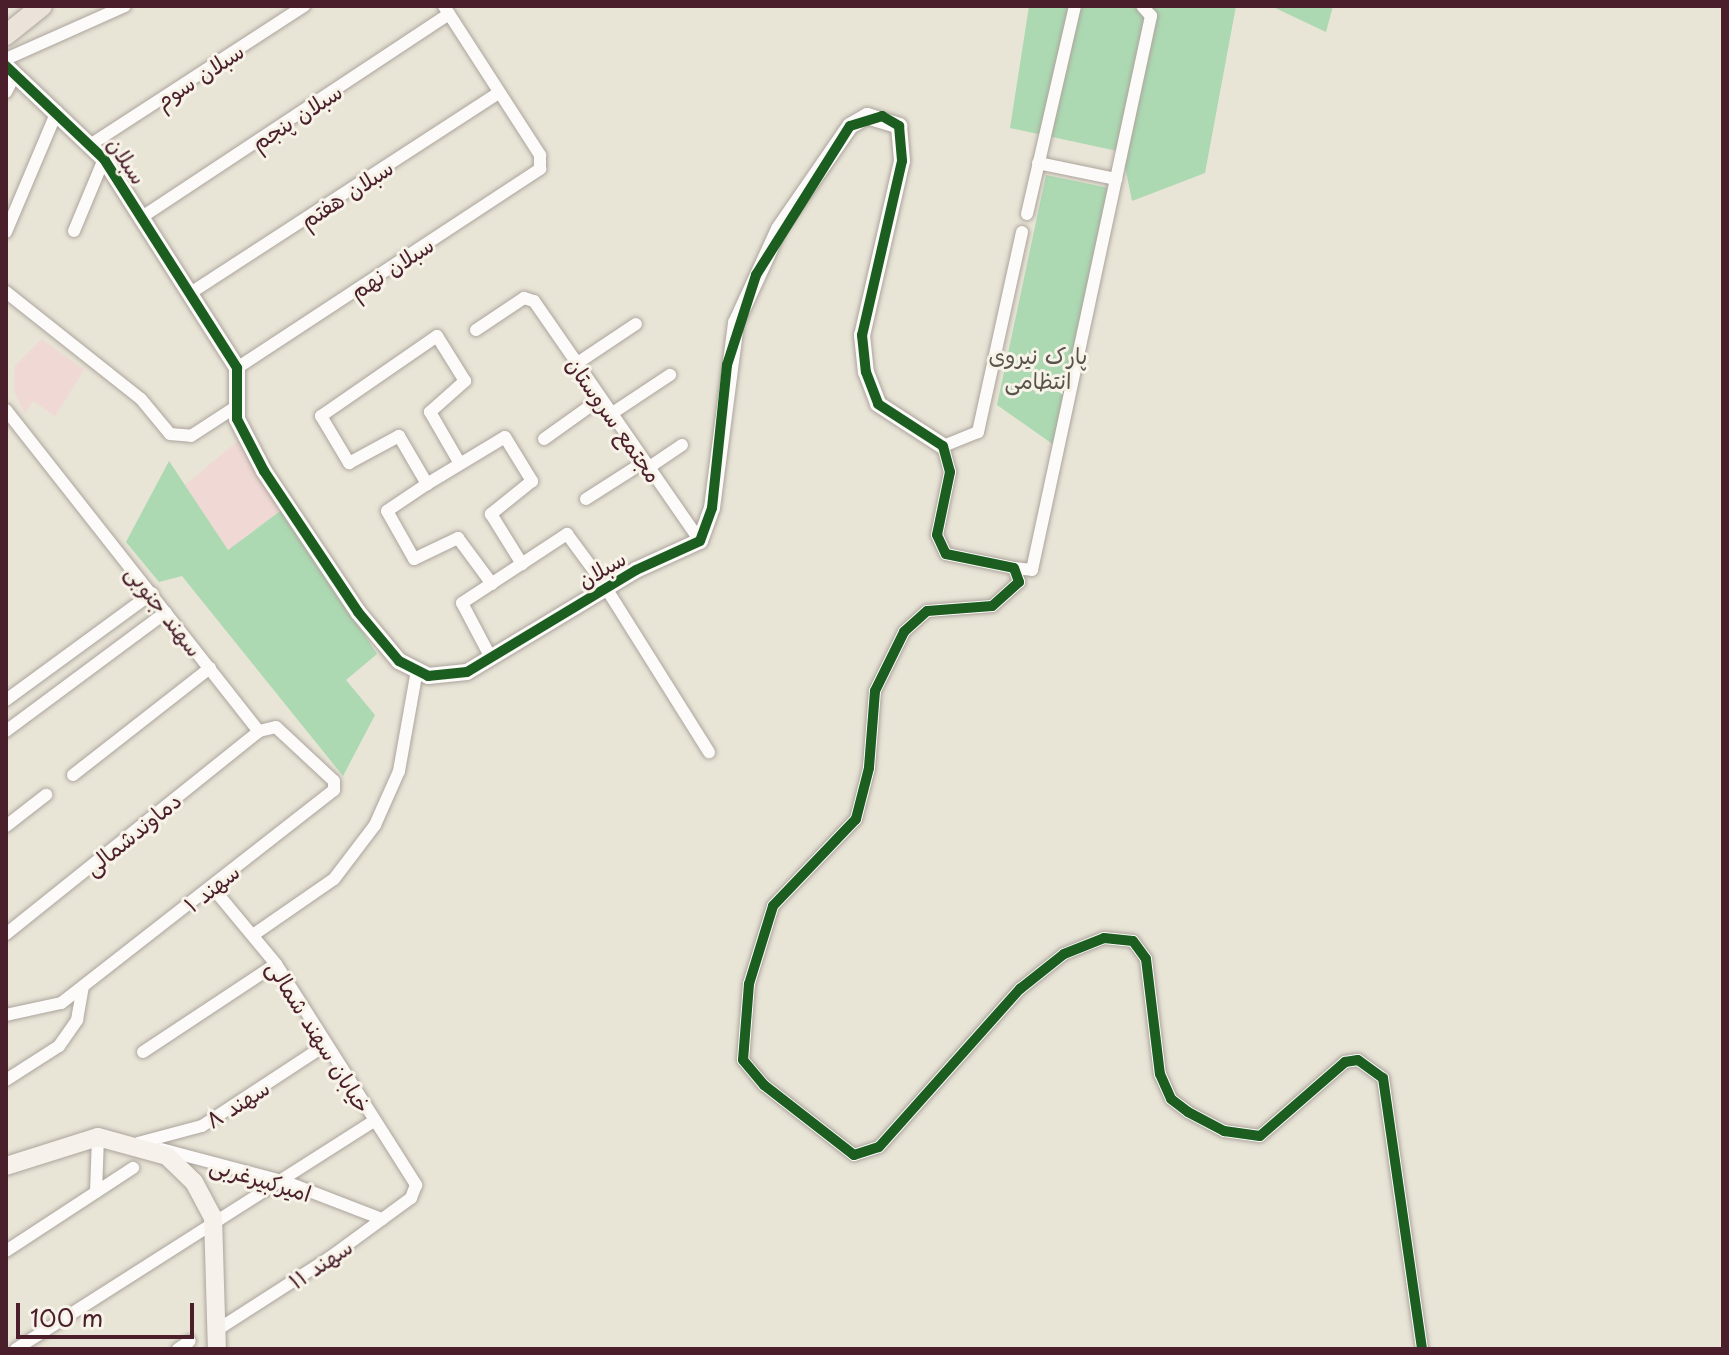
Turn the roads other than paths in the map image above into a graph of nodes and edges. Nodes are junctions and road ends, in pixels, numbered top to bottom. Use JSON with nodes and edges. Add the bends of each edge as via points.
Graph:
{"nodes":[{"id":1,"x":42,"y":6,"type":"edge"},
{"id":2,"x":125,"y":6,"type":"edge"},
{"id":3,"x":304,"y":6,"type":"edge"},
{"id":4,"x":1075,"y":6,"type":"edge"},
{"id":5,"x":1142,"y":6,"type":"edge"},
{"id":6,"x":447,"y":10,"type":"edge"},
{"id":7,"x":6,"y":35,"type":"edge"},
{"id":8,"x":9,"y":66,"type":"edge"},
{"id":9,"x":6,"y":92,"type":"edge"},
{"id":10,"x":499,"y":93,"type":"junction"},
{"id":11,"x":57,"y":111,"type":"junction"},
{"id":12,"x":93,"y":143,"type":"junction"},
{"id":13,"x":104,"y":159,"type":"junction"},
{"id":14,"x":1038,"y":163,"type":"junction"},
{"id":15,"x":1116,"y":179,"type":"junction"},
{"id":16,"x":1027,"y":214,"type":"dead end"},
{"id":17,"x":142,"y":217,"type":"junction"},
{"id":18,"x":74,"y":231,"type":"dead end"},
{"id":19,"x":6,"y":232,"type":"edge"},
{"id":20,"x":1022,"y":232,"type":"dead end"},
{"id":21,"x":6,"y":292,"type":"edge"},
{"id":22,"x":192,"y":292,"type":"junction"},
{"id":23,"x":636,"y":324,"type":"dead end"},
{"id":24,"x":476,"y":330,"type":"dead end"},
{"id":25,"x":576,"y":364,"type":"junction"},
{"id":26,"x":237,"y":368,"type":"junction"},
{"id":27,"x":670,"y":375,"type":"dead end"},
{"id":28,"x":600,"y":399,"type":"junction"},
{"id":29,"x":237,"y":406,"type":"junction"},
{"id":30,"x":6,"y":410,"type":"edge"},
{"id":31,"x":611,"y":414,"type":"junction"},
{"id":32,"x":544,"y":439,"type":"dead end"},
{"id":33,"x":682,"y":445,"type":"dead end"},
{"id":34,"x":943,"y":446,"type":"junction"},
{"id":35,"x":459,"y":462,"type":"junction"},
{"id":36,"x":646,"y":465,"type":"junction"},
{"id":37,"x":427,"y":484,"type":"junction"},
{"id":38,"x":586,"y":499,"type":"dead end"},
{"id":39,"x":700,"y":541,"type":"junction"},
{"id":40,"x":522,"y":564,"type":"junction"},
{"id":41,"x":1014,"y":568,"type":"junction"},
{"id":42,"x":602,"y":582,"type":"junction"},
{"id":43,"x":492,"y":584,"type":"junction"},
{"id":44,"x":152,"y":593,"type":"junction"},
{"id":45,"x":166,"y":612,"type":"junction"},
{"id":46,"x":490,"y":656,"type":"junction"},
{"id":47,"x":210,"y":668,"type":"junction"},
{"id":48,"x":417,"y":670,"type":"junction"},
{"id":49,"x":6,"y":700,"type":"edge"},
{"id":50,"x":6,"y":731,"type":"edge"},
{"id":51,"x":259,"y":731,"type":"junction"},
{"id":52,"x":709,"y":752,"type":"dead end"},
{"id":53,"x":73,"y":775,"type":"dead end"},
{"id":54,"x":46,"y":795,"type":"dead end"},
{"id":55,"x":6,"y":826,"type":"edge"},
{"id":56,"x":212,"y":887,"type":"junction"},
{"id":57,"x":6,"y":934,"type":"edge"},
{"id":58,"x":253,"y":935,"type":"junction"},
{"id":59,"x":276,"y":964,"type":"junction"},
{"id":60,"x":83,"y":987,"type":"junction"},
{"id":61,"x":6,"y":1015,"type":"edge"},
{"id":62,"x":327,"y":1044,"type":"junction"},
{"id":63,"x":143,"y":1052,"type":"dead end"},
{"id":64,"x":6,"y":1080,"type":"edge"},
{"id":65,"x":373,"y":1122,"type":"junction"},
{"id":66,"x":98,"y":1137,"type":"junction"},
{"id":67,"x":138,"y":1143,"type":"junction"},
{"id":68,"x":6,"y":1166,"type":"edge"},
{"id":69,"x":133,"y":1168,"type":"dead end"},
{"id":70,"x":286,"y":1182,"type":"junction"},
{"id":71,"x":96,"y":1192,"type":"junction"},
{"id":72,"x":416,"y":1192,"type":"joint"},
{"id":73,"x":213,"y":1217,"type":"junction"},
{"id":74,"x":382,"y":1219,"type":"junction"},
{"id":75,"x":6,"y":1251,"type":"edge"},
{"id":76,"x":220,"y":1328,"type":"junction"},
{"id":77,"x":190,"y":1341,"type":"dead end"},
{"id":78,"x":16,"y":1349,"type":"edge"},
{"id":79,"x":178,"y":1349,"type":"edge"},
{"id":80,"x":217,"y":1349,"type":"edge"},
{"id":81,"x":1422,"y":1349,"type":"edge"}],
"edges":[{"from":1,"to":7,"type":"main road"},
{"from":2,"to":8,"type":"street"},
{"from":3,"to":12,"type":"street","name":"سبلان سوم"},
{"from":4,"to":14,"type":"street"},
{"from":5,"to":15,"type":"street","via":[[1151,16]]},
{"from":6,"to":10,"type":"street"},
{"from":6,"to":17,"type":"street","name":"سبلان پنجم"},
{"from":8,"to":9,"type":"street"},
{"from":8,"to":11,"type":"street","name":"سبلان"},
{"from":10,"to":22,"type":"street","name":"سبلان هفتم"},
{"from":10,"to":26,"type":"street","name":"سبلان نهم","via":[[542,163]]},
{"from":11,"to":12,"type":"street","name":"سبلان"},
{"from":11,"to":19,"type":"street"},
{"from":12,"to":13,"type":"street","name":"سبلان"},
{"from":13,"to":17,"type":"street","name":"سبلان"},
{"from":13,"to":18,"type":"street"},
{"from":14,"to":15,"type":"street"},
{"from":14,"to":16,"type":"street"},
{"from":15,"to":41,"type":"street","via":[[1032,570]]},
{"from":17,"to":22,"type":"street","name":"سبلان"},
{"from":20,"to":34,"type":"street","via":[[978,432]]},
{"from":21,"to":29,"type":"street","via":[[141,399],[170,434],[191,436]]},
{"from":22,"to":26,"type":"street","name":"سبلان"},
{"from":23,"to":25,"type":"street"},
{"from":24,"to":25,"type":"street","name":"مجتمع سروستان","via":[[530,298]]},
{"from":25,"to":28,"type":"street","name":"مجتمع سروستان"},
{"from":26,"to":29,"type":"street"},
{"from":27,"to":31,"type":"street"},
{"from":28,"to":31,"type":"street","name":"مجتمع سروستان"},
{"from":28,"to":32,"type":"street"},
{"from":29,"to":48,"type":"street","via":[[264,471],[358,612],[399,661]]},
{"from":30,"to":44,"type":"street","name":"سهند جنوبی"},
{"from":31,"to":36,"type":"street","name":"مجتمع سروستان"},
{"from":33,"to":36,"type":"street"},
{"from":34,"to":39,"type":"street","via":[[878,404],[866,372],[862,335],[902,161],[899,126],[867,116],[850,126],[786,217],[736,323],[712,508]]},
{"from":34,"to":41,"type":"street","via":[[950,472],[937,535],[946,554]]},
{"from":35,"to":37,"type":"street"},
{"from":35,"to":37,"type":"street","via":[[430,412],[465,381],[437,336],[321,416],[349,463],[397,434]]},
{"from":35,"to":40,"type":"street","via":[[502,435],[531,476],[530,486],[491,514]]},
{"from":36,"to":38,"type":"street"},
{"from":36,"to":39,"type":"street","name":"مجتمع سروستان"},
{"from":37,"to":43,"type":"street","via":[[387,511],[414,559],[458,538]]},
{"from":39,"to":42,"type":"street","name":"سبلان"},
{"from":40,"to":42,"type":"street","via":[[569,534]]},
{"from":40,"to":43,"type":"street"},
{"from":41,"to":81,"type":"street","via":[[1019,582],[992,606],[941,607],[914,617],[886,662],[870,714],[869,768],[856,819],[773,906],[749,984],[743,1060],[854,1155],[879,1147],[1020,989],[1064,954],[1104,938],[1133,941],[1146,959],[1160,1074],[1171,1099],[1188,1112],[1224,1131],[1260,1136],[1345,1062],[1358,1060],[1383,1078]]},
{"from":42,"to":46,"type":"street","name":"سبلان"},
{"from":42,"to":52,"type":"street"},
{"from":43,"to":46,"type":"street","via":[[459,606]]},
{"from":44,"to":45,"type":"street","name":"سهند جنوبی"},
{"from":44,"to":49,"type":"street"},
{"from":45,"to":47,"type":"street","name":"سهند جنوبی"},
{"from":45,"to":50,"type":"street"},
{"from":46,"to":48,"type":"street","name":"سبلان","via":[[452,676]]},
{"from":47,"to":51,"type":"street","name":"سهند جنوبی"},
{"from":47,"to":53,"type":"street"},
{"from":48,"to":58,"type":"street","via":[[399,771],[375,825],[334,879]]},
{"from":51,"to":56,"type":"street","name":"سهند ۱","via":[[276,727],[336,785]]},
{"from":51,"to":57,"type":"street","name":"دماوندشمالی"},
{"from":54,"to":55,"type":"street"},
{"from":56,"to":58,"type":"street","name":"خیابان سهند شمالی"},
{"from":56,"to":60,"type":"street","name":"سهند ۱"},
{"from":58,"to":59,"type":"street","name":"خیابان سهند شمالی"},
{"from":59,"to":62,"type":"street","name":"خیابان سهند شمالی"},
{"from":59,"to":63,"type":"street"},
{"from":60,"to":61,"type":"street","name":"سهند ۱","via":[[61,1003]]},
{"from":60,"to":64,"type":"street","via":[[77,1020],[59,1046]]},
{"from":62,"to":65,"type":"street","name":"خیابان سهند شمالی"},
{"from":62,"to":67,"type":"street","name":"سهند ۸","via":[[202,1126]]},
{"from":65,"to":70,"type":"street"},
{"from":65,"to":72,"type":"street","name":"خیابان سهند شمالی"},
{"from":66,"to":67,"type":"main road"},
{"from":66,"to":68,"type":"main road"},
{"from":66,"to":71,"type":"street"},
{"from":67,"to":70,"type":"street","name":"امیرکبیرغربی"},
{"from":67,"to":73,"type":"main road","via":[[167,1156],[194,1182]]},
{"from":69,"to":71,"type":"street"},
{"from":70,"to":73,"type":"street"},
{"from":70,"to":74,"type":"street","name":"امیرکبیرغربی"},
{"from":71,"to":75,"type":"street"},
{"from":72,"to":74,"type":"street","name":"سهند ۱۱"},
{"from":73,"to":76,"type":"main road"},
{"from":73,"to":78,"type":"street"},
{"from":74,"to":76,"type":"street","name":"سهند ۱۱"},
{"from":76,"to":80,"type":"main road"},
{"from":77,"to":79,"type":"street"}]}
